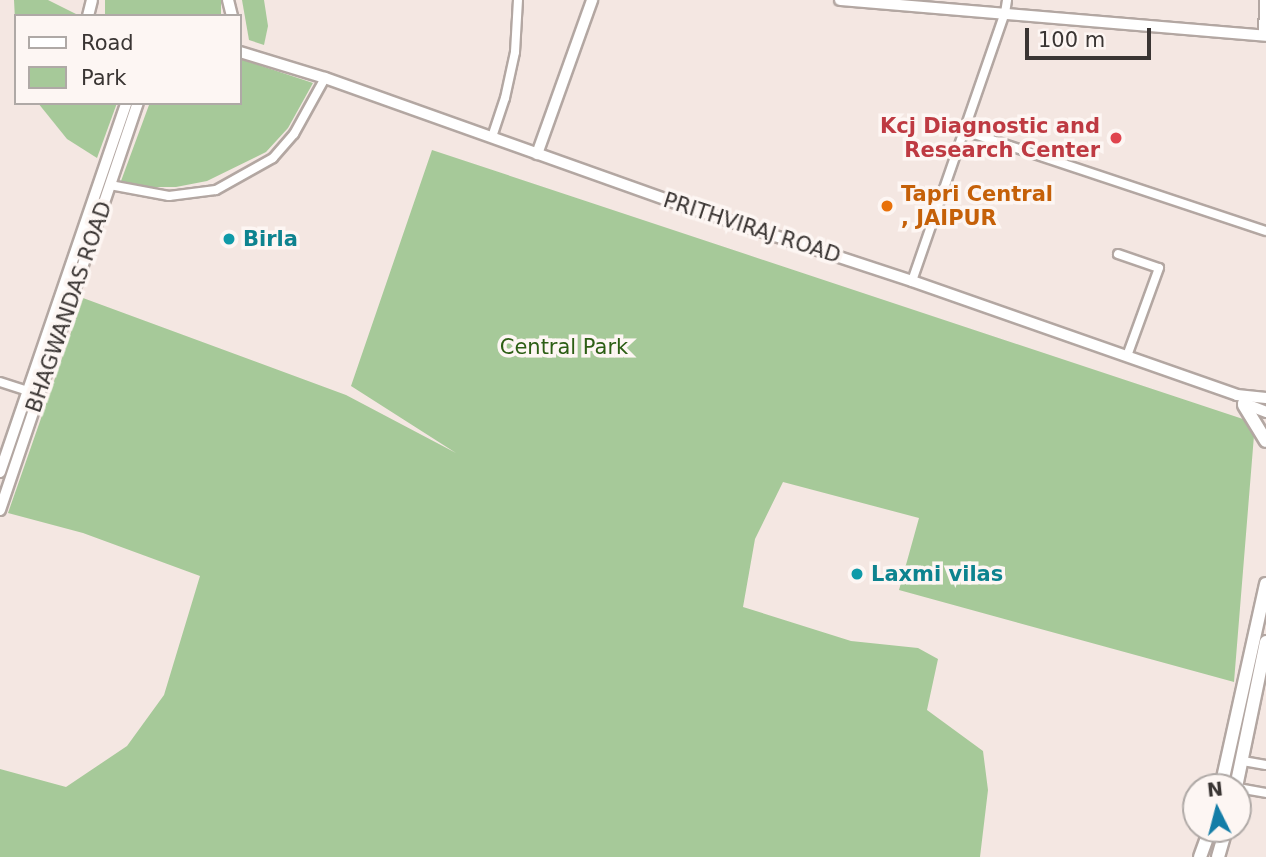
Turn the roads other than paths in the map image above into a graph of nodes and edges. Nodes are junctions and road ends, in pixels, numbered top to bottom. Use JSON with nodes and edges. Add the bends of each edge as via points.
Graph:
{"nodes":[{"id":1,"x":517,"y":0,"type":"edge"},
{"id":2,"x":593,"y":0,"type":"edge"},
{"id":3,"x":840,"y":0,"type":"edge"},
{"id":4,"x":1007,"y":0,"type":"edge"},
{"id":5,"x":1264,"y":0,"type":"edge"},
{"id":6,"x":1005,"y":13,"type":"junction"},
{"id":7,"x":1264,"y":35,"type":"edge"},
{"id":8,"x":242,"y":53,"type":"edge"},
{"id":9,"x":325,"y":78,"type":"junction"},
{"id":10,"x":125,"y":105,"type":"edge"},
{"id":11,"x":137,"y":105,"type":"edge"},
{"id":12,"x":962,"y":130,"type":"junction"},
{"id":13,"x":492,"y":138,"type":"junction"},
{"id":14,"x":537,"y":154,"type":"junction"},
{"id":15,"x":110,"y":185,"type":"junction"},
{"id":16,"x":1266,"y":230,"type":"edge"},
{"id":17,"x":1118,"y":254,"type":"dead end"},
{"id":18,"x":912,"y":281,"type":"junction"},
{"id":19,"x":1126,"y":356,"type":"junction"},
{"id":20,"x":0,"y":382,"type":"edge"},
{"id":21,"x":34,"y":394,"type":"junction"},
{"id":22,"x":1266,"y":398,"type":"edge"},
{"id":23,"x":1240,"y":400,"type":"junction"},
{"id":24,"x":1266,"y":412,"type":"edge"},
{"id":25,"x":1266,"y":441,"type":"edge"},
{"id":26,"x":0,"y":472,"type":"edge"},
{"id":27,"x":0,"y":510,"type":"edge"},
{"id":28,"x":1266,"y":584,"type":"edge"},
{"id":29,"x":1266,"y":642,"type":"edge"},
{"id":30,"x":1243,"y":761,"type":"junction"},
{"id":31,"x":1266,"y":765,"type":"edge"},
{"id":32,"x":1224,"y":773,"type":"edge"},
{"id":33,"x":1240,"y":773,"type":"edge"}],
"edges":[{"from":1,"to":13,"type":"street","via":[[515,52]]},
{"from":2,"to":14,"type":"street"},
{"from":3,"to":6,"type":"street"},
{"from":4,"to":6,"type":"street"},
{"from":5,"to":7,"type":"street"},
{"from":6,"to":7,"type":"street"},
{"from":6,"to":12,"type":"street"},
{"from":8,"to":9,"type":"street","name":"PRITHVIRAJ ROAD"},
{"from":9,"to":13,"type":"street","name":"PRITHVIRAJ ROAD"},
{"from":9,"to":15,"type":"street","via":[[294,134],[273,158],[216,190],[169,196]]},
{"from":10,"to":21,"type":"street","name":"BHAGWANDAS ROAD"},
{"from":11,"to":15,"type":"street","name":"BHAGWANDAS ROAD"},
{"from":12,"to":16,"type":"street"},
{"from":12,"to":18,"type":"street"},
{"from":13,"to":14,"type":"street","name":"PRITHVIRAJ ROAD"},
{"from":14,"to":18,"type":"street","name":"PRITHVIRAJ ROAD"},
{"from":15,"to":21,"type":"street","name":"BHAGWANDAS ROAD"},
{"from":17,"to":19,"type":"street","via":[[1159,268]]},
{"from":18,"to":19,"type":"street","name":"PRITHVIRAJ ROAD"},
{"from":19,"to":23,"type":"street","name":"PRITHVIRAJ ROAD"},
{"from":20,"to":21,"type":"street"},
{"from":21,"to":26,"type":"street","name":"BHAGWANDAS ROAD"},
{"from":21,"to":27,"type":"street","name":"BHAGWANDAS ROAD"},
{"from":22,"to":23,"type":"street","name":"PRITHVIRAJ ROAD"},
{"from":23,"to":24,"type":"street"},
{"from":23,"to":25,"type":"main road"},
{"from":28,"to":32,"type":"main road"},
{"from":29,"to":30,"type":"main road"},
{"from":30,"to":31,"type":"street"},
{"from":30,"to":33,"type":"main road"}]}
